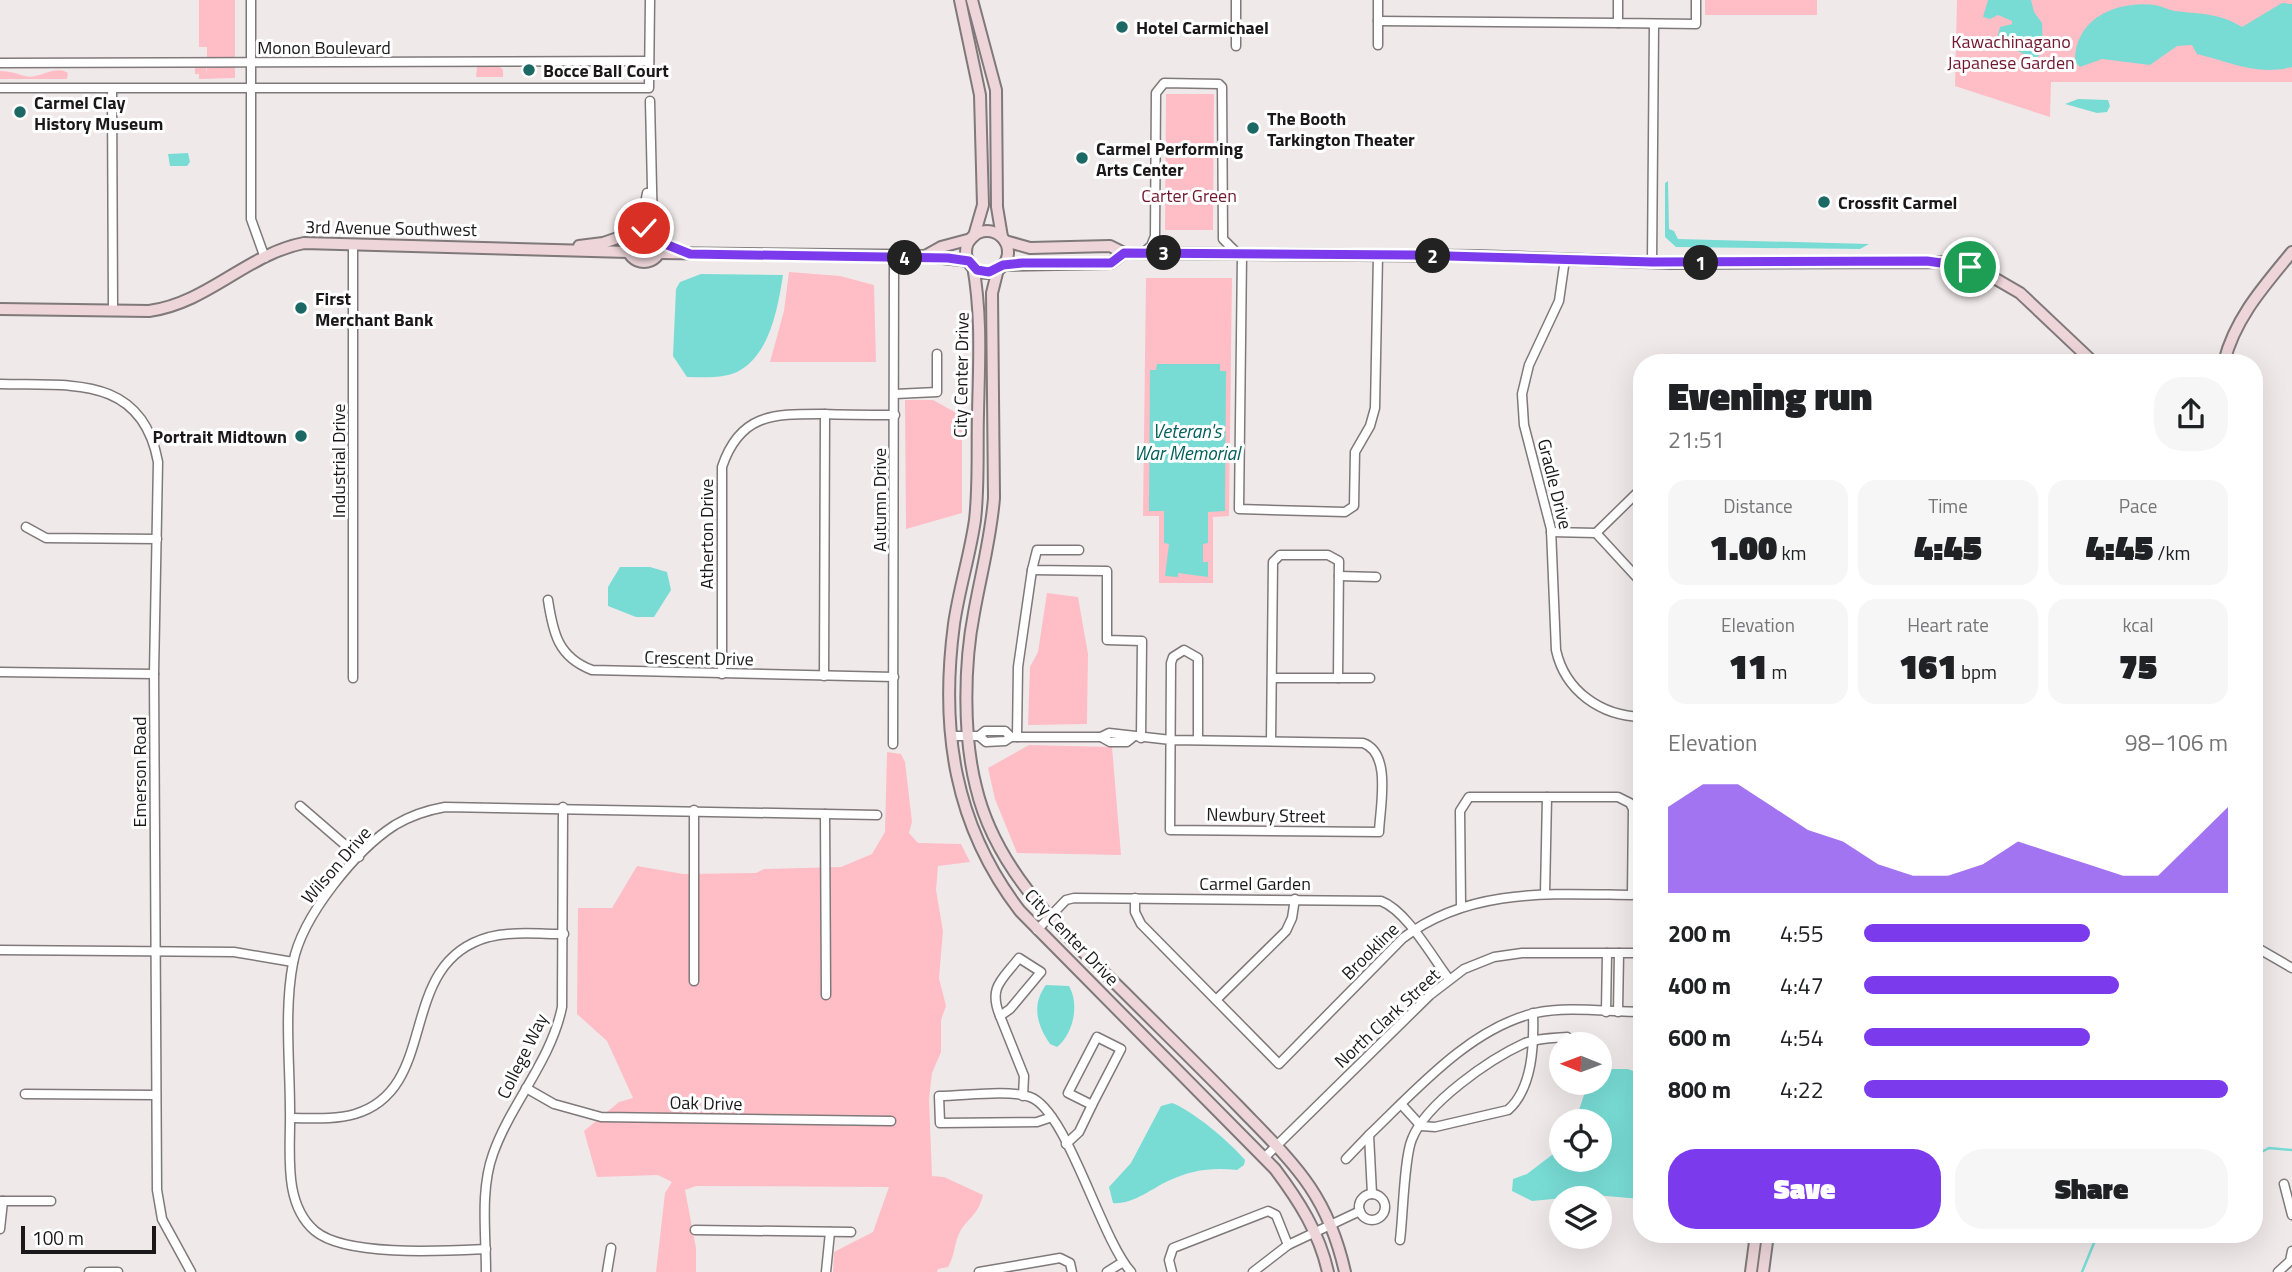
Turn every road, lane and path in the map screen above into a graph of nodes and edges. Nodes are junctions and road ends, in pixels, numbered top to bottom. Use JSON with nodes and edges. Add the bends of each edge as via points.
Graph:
{"nodes":[{"id":1,"x":251,"y":0,"type":"edge"},
{"id":2,"x":650,"y":0,"type":"edge"},
{"id":3,"x":960,"y":0,"type":"edge"},
{"id":4,"x":972,"y":0,"type":"edge"},
{"id":5,"x":1236,"y":0,"type":"edge"},
{"id":6,"x":1378,"y":0,"type":"edge"},
{"id":7,"x":1618,"y":0,"type":"edge"},
{"id":8,"x":1696,"y":0,"type":"edge"},
{"id":9,"x":1378,"y":21,"type":"junction"},
{"id":10,"x":1618,"y":23,"type":"junction"},
{"id":11,"x":1654,"y":24,"type":"junction"},
{"id":12,"x":1378,"y":45,"type":"dead end"},
{"id":13,"x":1236,"y":46,"type":"dead end"},
{"id":14,"x":649,"y":61,"type":"junction"},
{"id":15,"x":0,"y":63,"type":"edge"},
{"id":16,"x":250,"y":63,"type":"junction"},
{"id":17,"x":0,"y":88,"type":"edge"},
{"id":18,"x":112,"y":89,"type":"junction"},
{"id":19,"x":250,"y":89,"type":"junction"},
{"id":20,"x":650,"y":101,"type":"dead end"},
{"id":21,"x":650,"y":180,"type":"junction"},
{"id":22,"x":636,"y":231,"type":"junction"},
{"id":23,"x":653,"y":231,"type":"junction"},
{"id":24,"x":973,"y":237,"type":"junction"},
{"id":25,"x":1003,"y":239,"type":"junction"},
{"id":26,"x":353,"y":244,"type":"junction"},
{"id":27,"x":559,"y":248,"type":"junction"},
{"id":28,"x":660,"y":248,"type":"junction"},
{"id":29,"x":628,"y":252,"type":"junction"},
{"id":30,"x":2292,"y":252,"type":"edge"},
{"id":31,"x":1124,"y":253,"type":"junction"},
{"id":32,"x":1143,"y":253,"type":"junction"},
{"id":33,"x":1240,"y":254,"type":"junction"},
{"id":34,"x":1378,"y":255,"type":"junction"},
{"id":35,"x":925,"y":256,"type":"junction"},
{"id":36,"x":894,"y":257,"type":"junction"},
{"id":37,"x":265,"y":258,"type":"junction"},
{"id":38,"x":1565,"y":259,"type":"junction"},
{"id":39,"x":1652,"y":262,"type":"junction"},
{"id":40,"x":971,"y":264,"type":"junction"},
{"id":41,"x":1000,"y":267,"type":"junction"},
{"id":42,"x":0,"y":309,"type":"edge"},
{"id":43,"x":113,"y":310,"type":"junction"},
{"id":44,"x":937,"y":354,"type":"dead end"},
{"id":45,"x":2085,"y":354,"type":"edge"},
{"id":46,"x":2227,"y":354,"type":"edge"},
{"id":47,"x":0,"y":384,"type":"edge"},
{"id":48,"x":895,"y":394,"type":"junction"},
{"id":49,"x":825,"y":414,"type":"junction"},
{"id":50,"x":895,"y":415,"type":"junction"},
{"id":51,"x":1633,"y":497,"type":"edge"},
{"id":52,"x":26,"y":527,"type":"dead end"},
{"id":53,"x":1551,"y":532,"type":"junction"},
{"id":54,"x":1596,"y":533,"type":"junction"},
{"id":55,"x":157,"y":539,"type":"junction"},
{"id":56,"x":1079,"y":550,"type":"dead end"},
{"id":57,"x":1032,"y":570,"type":"junction"},
{"id":58,"x":1633,"y":573,"type":"edge"},
{"id":59,"x":1339,"y":576,"type":"junction"},
{"id":60,"x":1376,"y":577,"type":"dead end"},
{"id":61,"x":548,"y":600,"type":"dead end"},
{"id":62,"x":0,"y":671,"type":"edge"},
{"id":63,"x":154,"y":674,"type":"junction"},
{"id":64,"x":722,"y":674,"type":"junction"},
{"id":65,"x":824,"y":676,"type":"junction"},
{"id":66,"x":894,"y":677,"type":"junction"},
{"id":67,"x":354,"y":678,"type":"dead end"},
{"id":68,"x":1272,"y":678,"type":"junction"},
{"id":69,"x":1338,"y":678,"type":"junction"},
{"id":70,"x":1370,"y":678,"type":"dead end"},
{"id":71,"x":1633,"y":716,"type":"edge"},
{"id":72,"x":951,"y":736,"type":"junction"},
{"id":73,"x":974,"y":736,"type":"junction"},
{"id":74,"x":1014,"y":737,"type":"junction"},
{"id":75,"x":1136,"y":738,"type":"junction"},
{"id":76,"x":1171,"y":740,"type":"junction"},
{"id":77,"x":1198,"y":740,"type":"junction"},
{"id":78,"x":1271,"y":741,"type":"junction"},
{"id":79,"x":893,"y":744,"type":"dead end"},
{"id":80,"x":1547,"y":797,"type":"junction"},
{"id":81,"x":300,"y":806,"type":"dead end"},
{"id":82,"x":563,"y":807,"type":"junction"},
{"id":83,"x":694,"y":810,"type":"junction"},
{"id":84,"x":825,"y":814,"type":"junction"},
{"id":85,"x":877,"y":815,"type":"dead end"},
{"id":86,"x":359,"y":857,"type":"junction"},
{"id":87,"x":1545,"y":894,"type":"junction"},
{"id":88,"x":1135,"y":898,"type":"junction"},
{"id":89,"x":1295,"y":899,"type":"junction"},
{"id":90,"x":1461,"y":906,"type":"junction"},
{"id":91,"x":1050,"y":916,"type":"junction"},
{"id":92,"x":1037,"y":930,"type":"junction"},
{"id":93,"x":1412,"y":930,"type":"junction"},
{"id":94,"x":564,"y":934,"type":"junction"},
{"id":95,"x":0,"y":950,"type":"edge"},
{"id":96,"x":2263,"y":951,"type":"edge"},
{"id":97,"x":156,"y":952,"type":"junction"},
{"id":98,"x":1607,"y":953,"type":"junction"},
{"id":99,"x":1619,"y":953,"type":"junction"},
{"id":100,"x":1633,"y":953,"type":"edge"},
{"id":101,"x":293,"y":962,"type":"junction"},
{"id":102,"x":2292,"y":968,"type":"edge"},
{"id":103,"x":1449,"y":979,"type":"junction"},
{"id":104,"x":694,"y":981,"type":"dead end"},
{"id":105,"x":826,"y":995,"type":"dead end"},
{"id":106,"x":1216,"y":1000,"type":"junction"},
{"id":107,"x":1606,"y":1012,"type":"junction"},
{"id":108,"x":1618,"y":1012,"type":"junction"},
{"id":109,"x":1633,"y":1012,"type":"edge"},
{"id":110,"x":1533,"y":1013,"type":"junction"},
{"id":111,"x":1000,"y":1016,"type":"junction"},
{"id":112,"x":1549,"y":1039,"type":"edge"},
{"id":113,"x":1534,"y":1041,"type":"junction"},
{"id":114,"x":526,"y":1088,"type":"junction"},
{"id":115,"x":25,"y":1094,"type":"dead end"},
{"id":116,"x":156,"y":1095,"type":"junction"},
{"id":117,"x":1023,"y":1096,"type":"junction"},
{"id":118,"x":1401,"y":1104,"type":"junction"},
{"id":119,"x":1092,"y":1105,"type":"junction"},
{"id":120,"x":1052,"y":1117,"type":"junction"},
{"id":121,"x":290,"y":1118,"type":"junction"},
{"id":122,"x":891,"y":1121,"type":"dead end"},
{"id":123,"x":1421,"y":1126,"type":"junction"},
{"id":124,"x":1369,"y":1135,"type":"junction"},
{"id":125,"x":1066,"y":1144,"type":"junction"},
{"id":126,"x":1279,"y":1146,"type":"junction"},
{"id":127,"x":1264,"y":1157,"type":"junction"},
{"id":128,"x":1346,"y":1159,"type":"dead end"},
{"id":129,"x":2284,"y":1184,"type":"dead end"},
{"id":130,"x":1372,"y":1194,"type":"junction"},
{"id":131,"x":2,"y":1201,"type":"edge"},
{"id":132,"x":51,"y":1201,"type":"dead end"},
{"id":133,"x":1385,"y":1208,"type":"junction"},
{"id":134,"x":1404,"y":1210,"type":"junction"},
{"id":135,"x":1360,"y":1211,"type":"junction"},
{"id":136,"x":2292,"y":1215,"type":"edge"},
{"id":137,"x":1331,"y":1222,"type":"junction"},
{"id":138,"x":0,"y":1229,"type":"edge"},
{"id":139,"x":695,"y":1230,"type":"dead end"},
{"id":140,"x":1315,"y":1231,"type":"junction"},
{"id":141,"x":851,"y":1232,"type":"dead end"},
{"id":142,"x":830,"y":1233,"type":"junction"},
{"id":143,"x":1400,"y":1240,"type":"dead end"},
{"id":144,"x":1755,"y":1243,"type":"edge"},
{"id":145,"x":1767,"y":1243,"type":"edge"},
{"id":146,"x":1288,"y":1245,"type":"junction"},
{"id":147,"x":611,"y":1248,"type":"dead end"},
{"id":148,"x":486,"y":1250,"type":"junction"},
{"id":149,"x":2292,"y":1251,"type":"edge"},
{"id":150,"x":1123,"y":1262,"type":"junction"},
{"id":151,"x":89,"y":1272,"type":"edge"},
{"id":152,"x":118,"y":1272,"type":"edge"},
{"id":153,"x":191,"y":1272,"type":"edge"},
{"id":154,"x":486,"y":1272,"type":"edge"},
{"id":155,"x":607,"y":1272,"type":"edge"},
{"id":156,"x":826,"y":1272,"type":"edge"},
{"id":157,"x":979,"y":1272,"type":"edge"},
{"id":158,"x":1072,"y":1272,"type":"edge"},
{"id":159,"x":1107,"y":1272,"type":"edge"},
{"id":160,"x":1131,"y":1272,"type":"edge"},
{"id":161,"x":1172,"y":1272,"type":"edge"},
{"id":162,"x":1253,"y":1272,"type":"edge"},
{"id":163,"x":1328,"y":1272,"type":"edge"},
{"id":164,"x":1345,"y":1272,"type":"edge"},
{"id":165,"x":1751,"y":1272,"type":"edge"},
{"id":166,"x":1763,"y":1272,"type":"edge"},
{"id":167,"x":2278,"y":1272,"type":"edge"}],
"edges":[{"from":1,"to":16,"type":"street"},
{"from":2,"to":14,"type":"street"},
{"from":3,"to":24,"type":"street","via":[[979,95],[983,205]]},
{"from":4,"to":25,"type":"street","via":[[996,90],[997,207]]},
{"from":5,"to":13,"type":"street"},
{"from":6,"to":9,"type":"street"},
{"from":7,"to":10,"type":"street"},
{"from":8,"to":11,"type":"street","via":[[1696,24]]},
{"from":9,"to":10,"type":"street"},
{"from":9,"to":12,"type":"street"},
{"from":10,"to":11,"type":"street"},
{"from":11,"to":39,"type":"street"},
{"from":14,"to":16,"type":"street","name":"Monon Boulevard"},
{"from":14,"to":19,"type":"street","via":[[649,88]]},
{"from":15,"to":16,"type":"street","name":"Monon Boulevard"},
{"from":16,"to":19,"type":"street"},
{"from":17,"to":18,"type":"street"},
{"from":18,"to":19,"type":"street"},
{"from":18,"to":43,"type":"street"},
{"from":19,"to":37,"type":"street","via":[[251,219]]},
{"from":20,"to":21,"type":"street"},
{"from":21,"to":22,"type":"street"},
{"from":21,"to":23,"type":"street"},
{"from":22,"to":23,"type":"street"},
{"from":22,"to":27,"type":"street","name":"3rd Avenue Southwest","via":[[603,243]]},
{"from":22,"to":29,"type":"street","via":[[627,242]]},
{"from":23,"to":28,"type":"street"},
{"from":24,"to":25,"type":"street","via":[[991,231]]},
{"from":24,"to":35,"type":"street"},
{"from":24,"to":40,"type":"street","via":[[967,250]]},
{"from":25,"to":31,"type":"street","via":[[1030,248],[1110,246]]},
{"from":25,"to":41,"type":"street","via":[[1008,252]]},
{"from":26,"to":27,"type":"street","name":"3rd Avenue Southwest"},
{"from":26,"to":37,"type":"street","name":"3rd Avenue Southwest","via":[[304,243]]},
{"from":26,"to":67,"type":"street","name":"Industrial Drive"},
{"from":27,"to":29,"type":"street","name":"3rd Avenue Southwest"},
{"from":28,"to":29,"type":"street","via":[[644,262]]},
{"from":28,"to":36,"type":"street","via":[[690,254]]},
{"from":30,"to":46,"type":"street","via":[[2247,308]]},
{"from":31,"to":32,"type":"street"},
{"from":31,"to":41,"type":"street","via":[[1111,263]]},
{"from":32,"to":33,"type":"street"},
{"from":32,"to":33,"type":"street","via":[[1155,236],[1156,93],[1164,83],[1222,87],[1223,239]]},
{"from":33,"to":34,"type":"street"},
{"from":33,"to":34,"type":"street","via":[[1239,509],[1345,512],[1352,509],[1355,452],[1372,420],[1376,400]]},
{"from":34,"to":38,"type":"street"},
{"from":35,"to":36,"type":"street"},
{"from":35,"to":40,"type":"street"},
{"from":36,"to":48,"type":"street","name":"Autumn Drive"},
{"from":37,"to":43,"type":"street","name":"3rd Avenue Southwest","via":[[184,304],[149,311]]},
{"from":38,"to":39,"type":"street"},
{"from":38,"to":53,"type":"street","name":"Gradle Drive","via":[[1559,301],[1529,365],[1522,394],[1524,425]]},
{"from":39,"to":45,"type":"street","via":[[1927,261],[1959,265],[2020,293]]},
{"from":40,"to":41,"type":"street","via":[[983,272]]},
{"from":40,"to":72,"type":"street","name":"City Center Drive","via":[[979,308],[976,498],[952,640]]},
{"from":41,"to":73,"type":"street","name":"City Center Drive","via":[[992,293],[992,528],[970,635]]},
{"from":42,"to":43,"type":"street","name":"3rd Avenue Southwest"},
{"from":44,"to":48,"type":"street","via":[[937,392]]},
{"from":47,"to":55,"type":"street","name":"Emerson Road","via":[[88,386],[113,395],[136,412],[154,442],[158,462]]},
{"from":48,"to":50,"type":"street","name":"Autumn Drive"},
{"from":49,"to":50,"type":"street","name":"Atherton Drive"},
{"from":49,"to":64,"type":"street","name":"Atherton Drive","via":[[771,416],[747,427],[727,451],[722,467]]},
{"from":49,"to":65,"type":"street"},
{"from":50,"to":66,"type":"street","name":"Autumn Drive"},
{"from":51,"to":54,"type":"street"},
{"from":52,"to":55,"type":"street","via":[[46,538]]},
{"from":53,"to":54,"type":"street"},
{"from":53,"to":71,"type":"street","name":"Gradle Drive","via":[[1556,650],[1562,668],[1575,688],[1594,704]]},
{"from":54,"to":58,"type":"street"},
{"from":55,"to":63,"type":"street","name":"Emerson Road"},
{"from":56,"to":57,"type":"street","via":[[1037,550]]},
{"from":57,"to":74,"type":"street","via":[[1018,667]]},
{"from":57,"to":75,"type":"street","via":[[1107,571],[1107,640],[1142,641]]},
{"from":59,"to":60,"type":"street"},
{"from":59,"to":68,"type":"street","via":[[1339,561],[1328,555],[1280,555],[1273,562]]},
{"from":59,"to":69,"type":"street"},
{"from":61,"to":64,"type":"street","name":"Crescent Drive","via":[[558,645],[584,667],[608,672]]},
{"from":62,"to":63,"type":"street"},
{"from":63,"to":97,"type":"street","name":"Emerson Road"},
{"from":64,"to":65,"type":"street","name":"Crescent Drive"},
{"from":65,"to":66,"type":"street","name":"Crescent Drive"},
{"from":66,"to":79,"type":"street","name":"Autumn Drive"},
{"from":68,"to":69,"type":"street"},
{"from":68,"to":78,"type":"street"},
{"from":69,"to":70,"type":"street"},
{"from":72,"to":73,"type":"street"},
{"from":72,"to":92,"type":"street","name":"City Center Drive","via":[[957,780],[978,846],[1008,895]]},
{"from":73,"to":74,"type":"street","via":[[986,742]]},
{"from":73,"to":91,"type":"street","name":"City Center Drive","via":[[976,787],[996,843]]},
{"from":74,"to":75,"type":"street","via":[[1126,733]]},
{"from":75,"to":76,"type":"street"},
{"from":76,"to":77,"type":"street"},
{"from":76,"to":77,"type":"street","via":[[1171,663],[1184,650],[1198,657]]},
{"from":76,"to":78,"type":"street","name":"Newbury Street","via":[[1170,830],[1379,832],[1380,760],[1370,746]]},
{"from":77,"to":78,"type":"street"},
{"from":80,"to":87,"type":"street"},
{"from":80,"to":87,"type":"street","name":"Brookline","via":[[1618,797],[1630,803],[1632,895]]},
{"from":80,"to":90,"type":"street","via":[[1469,797],[1460,811]]},
{"from":81,"to":86,"type":"street"},
{"from":82,"to":83,"type":"street","name":"Wilson Drive"},
{"from":82,"to":86,"type":"street","name":"Wilson Drive","via":[[435,809],[396,825]]},
{"from":82,"to":94,"type":"street","name":"College Way"},
{"from":83,"to":84,"type":"street","name":"Wilson Drive"},
{"from":83,"to":104,"type":"street"},
{"from":84,"to":85,"type":"street","name":"Wilson Drive"},
{"from":84,"to":105,"type":"street"},
{"from":86,"to":101,"type":"street","name":"Wilson Drive","via":[[310,920]]},
{"from":87,"to":90,"type":"street","name":"Brookline","via":[[1506,896]]},
{"from":88,"to":89,"type":"street","name":"Carmel Garden"},
{"from":88,"to":91,"type":"street","name":"Carmel Garden","via":[[1074,898]]},
{"from":88,"to":106,"type":"street","via":[[1141,924]]},
{"from":89,"to":93,"type":"street","name":"Carmel Garden","via":[[1381,901],[1395,908]]},
{"from":89,"to":106,"type":"street","via":[[1286,931]]},
{"from":90,"to":93,"type":"street","name":"Brookline"},
{"from":91,"to":92,"type":"street","name":"Carmel Garden"},
{"from":91,"to":126,"type":"street","name":"City Center Drive"},
{"from":92,"to":127,"type":"street","name":"City Center Drive"},
{"from":93,"to":103,"type":"street","name":"Carmel Garden"},
{"from":93,"to":106,"type":"street","name":"Brookline","via":[[1279,1064]]},
{"from":94,"to":114,"type":"street","name":"College Way","via":[[560,1016]]},
{"from":94,"to":121,"type":"street","via":[[498,935],[465,947],[434,979],[404,1072],[383,1098],[355,1114]]},
{"from":95,"to":97,"type":"street"},
{"from":96,"to":102,"type":"street"},
{"from":97,"to":101,"type":"street","via":[[256,954]]},
{"from":97,"to":116,"type":"street","name":"Emerson Road"},
{"from":98,"to":99,"type":"street","name":"North Clark Street"},
{"from":98,"to":103,"type":"street","name":"North Clark Street","via":[[1509,954],[1480,962]]},
{"from":98,"to":107,"type":"street"},
{"from":99,"to":100,"type":"street","name":"North Clark Street"},
{"from":99,"to":108,"type":"street"},
{"from":101,"to":121,"type":"street","name":"Wilson Drive"},
{"from":103,"to":126,"type":"street","name":"North Clark Street"},
{"from":107,"to":108,"type":"street"},
{"from":107,"to":110,"type":"street"},
{"from":108,"to":109,"type":"street"},
{"from":110,"to":113,"type":"street"},
{"from":110,"to":118,"type":"street","via":[[1468,1046]]},
{"from":111,"to":111,"type":"street","via":[[1041,972],[1019,958],[995,989],[993,998]]},
{"from":111,"to":117,"type":"street","via":[[1024,1076]]},
{"from":112,"to":113,"type":"street"},
{"from":113,"to":123,"type":"street","via":[[1460,1085]]},
{"from":113,"to":123,"type":"street","via":[[1516,1104],[1508,1110],[1435,1127]]},
{"from":114,"to":122,"type":"street","name":"Oak Drive","via":[[565,1108],[601,1117]]},
{"from":114,"to":148,"type":"street","name":"College Way","via":[[488,1168]]},
{"from":115,"to":116,"type":"street"},
{"from":116,"to":153,"type":"street","name":"Emerson Road","via":[[158,1205]]},
{"from":117,"to":120,"type":"street","via":[[1037,1101]]},
{"from":117,"to":120,"type":"street","via":[[939,1096],[940,1123],[1037,1122]]},
{"from":118,"to":123,"type":"street"},
{"from":118,"to":124,"type":"street"},
{"from":119,"to":119,"type":"street","via":[[1121,1049],[1097,1037],[1068,1093]]},
{"from":119,"to":125,"type":"street","via":[[1079,1132]]},
{"from":120,"to":125,"type":"street"},
{"from":121,"to":148,"type":"street","name":"Wilson Drive","via":[[295,1201],[306,1221],[327,1239],[356,1247]]},
{"from":123,"to":134,"type":"street","via":[[1411,1139]]},
{"from":124,"to":128,"type":"street"},
{"from":124,"to":130,"type":"street"},
{"from":125,"to":150,"type":"street"},
{"from":126,"to":127,"type":"street","name":"North Clark Street"},
{"from":126,"to":137,"type":"street","name":"City Center Drive","via":[[1301,1171]]},
{"from":127,"to":140,"type":"street","name":"City Center Drive","via":[[1300,1203]]},
{"from":129,"to":136,"type":"street"},
{"from":130,"to":133,"type":"street","via":[[1382,1198]]},
{"from":130,"to":135,"type":"street","via":[[1363,1198]]},
{"from":131,"to":132,"type":"street"},
{"from":131,"to":138,"type":"street"},
{"from":133,"to":134,"type":"street"},
{"from":133,"to":135,"type":"street","via":[[1372,1220]]},
{"from":134,"to":143,"type":"street"},
{"from":135,"to":137,"type":"street"},
{"from":137,"to":140,"type":"street"},
{"from":137,"to":164,"type":"street","name":"City Center Drive"},
{"from":139,"to":142,"type":"street"},
{"from":140,"to":146,"type":"street"},
{"from":140,"to":163,"type":"street","name":"City Center Drive"},
{"from":141,"to":142,"type":"street"},
{"from":142,"to":156,"type":"street"},
{"from":144,"to":165,"type":"street"},
{"from":145,"to":166,"type":"street"},
{"from":146,"to":161,"type":"street","via":[[1276,1215],[1268,1211],[1173,1248]]},
{"from":146,"to":162,"type":"street"},
{"from":147,"to":155,"type":"street"},
{"from":148,"to":154,"type":"street","name":"College Way"},
{"from":149,"to":167,"type":"street","via":[[2290,1261]]},
{"from":150,"to":159,"type":"street"},
{"from":150,"to":160,"type":"street"},
{"from":151,"to":152,"type":"street"},
{"from":157,"to":158,"type":"street","via":[[1060,1258],[1070,1263]]}]}
